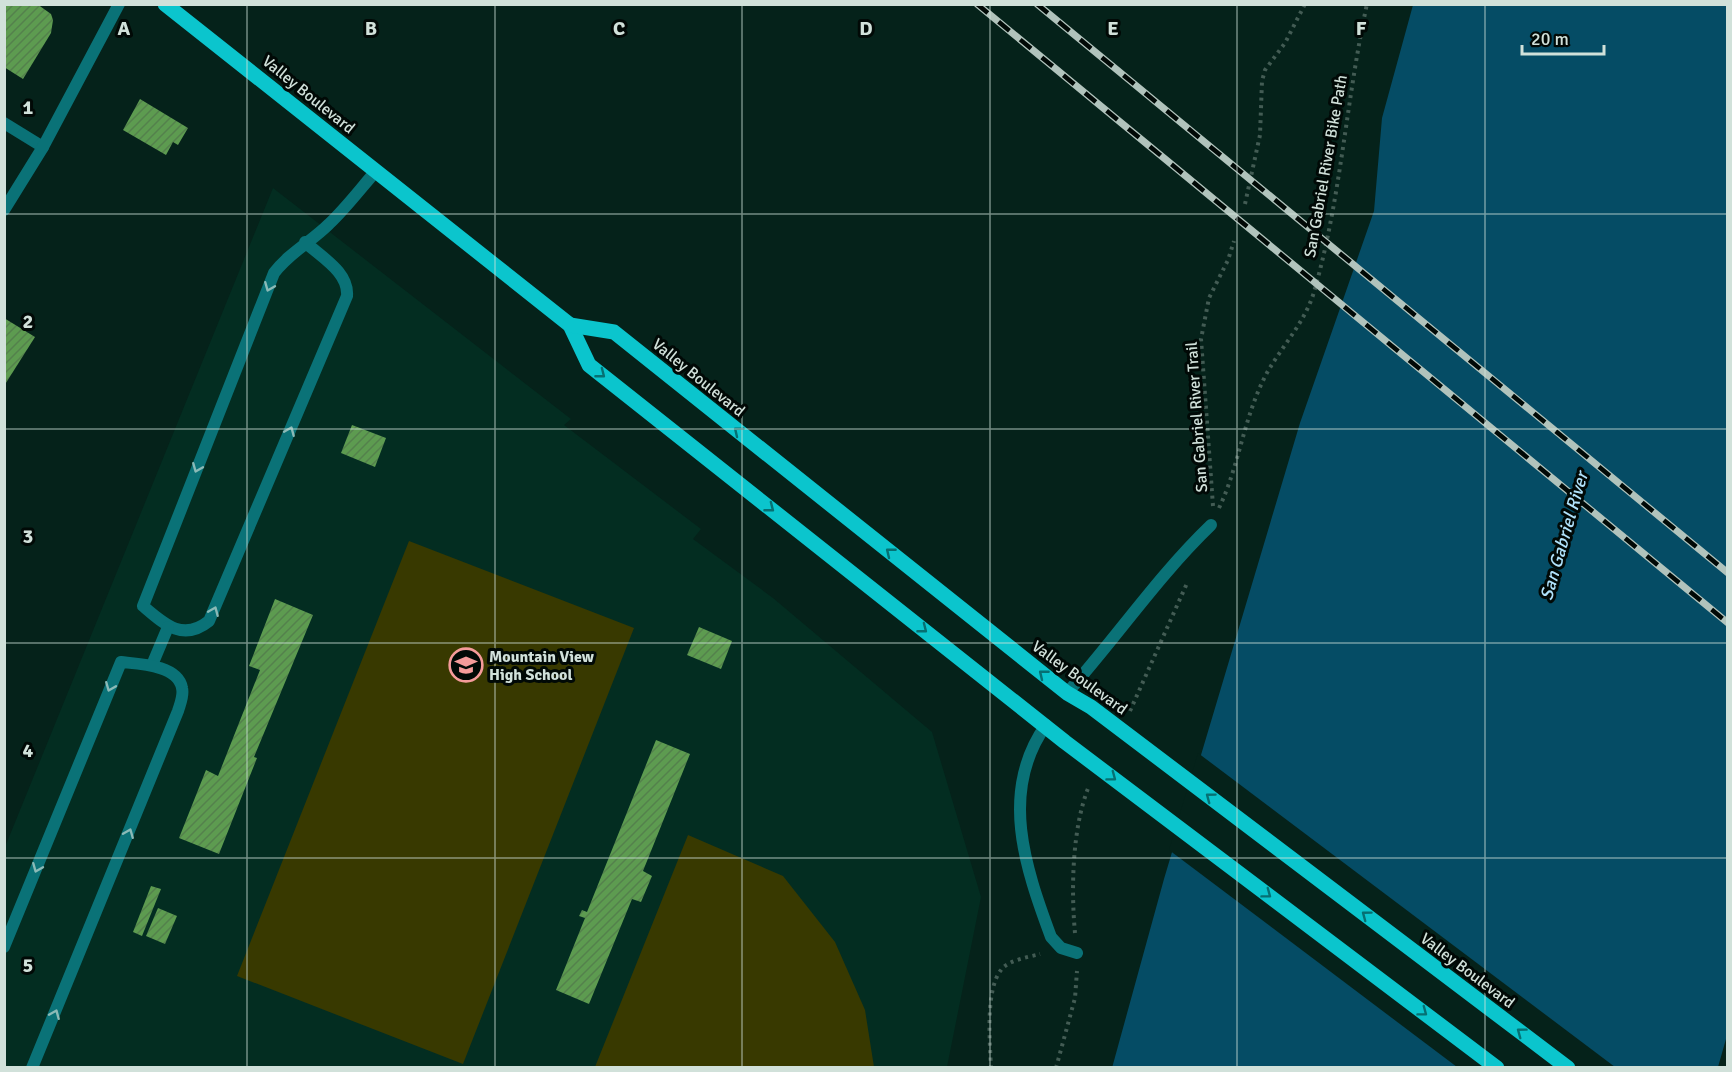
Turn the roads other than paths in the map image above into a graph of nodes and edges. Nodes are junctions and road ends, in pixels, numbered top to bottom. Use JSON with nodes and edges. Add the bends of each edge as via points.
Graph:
{"nodes":[{"id":1,"x":119,"y":4,"type":"edge"},
{"id":2,"x":165,"y":4,"type":"edge"},
{"id":3,"x":4,"y":123,"type":"edge"},
{"id":4,"x":43,"y":147,"type":"junction"},
{"id":5,"x":376,"y":171,"type":"junction"},
{"id":6,"x":4,"y":210,"type":"edge"},
{"id":7,"x":304,"y":242,"type":"junction"},
{"id":8,"x":570,"y":326,"type":"junction"},
{"id":9,"x":1211,"y":525,"type":"road end"},
{"id":10,"x":168,"y":627,"type":"junction"},
{"id":11,"x":152,"y":665,"type":"junction"},
{"id":12,"x":1067,"y":693,"type":"junction"},
{"id":13,"x":1046,"y":725,"type":"junction"},
{"id":14,"x":4,"y":947,"type":"edge"},
{"id":15,"x":1077,"y":953,"type":"road end"},
{"id":16,"x":32,"y":1068,"type":"edge"},
{"id":17,"x":1497,"y":1068,"type":"edge"},
{"id":18,"x":1568,"y":1068,"type":"edge"}],
"edges":[{"from":1,"to":4,"type":"street"},
{"from":2,"to":5,"type":"main road","name":"Valley Boulevard"},
{"from":3,"to":4,"type":"street"},
{"from":4,"to":6,"type":"street"},
{"from":5,"to":7,"type":"street","via":[[329,225]]},
{"from":5,"to":8,"type":"main road","name":"Valley Boulevard"},
{"from":7,"to":10,"type":"street","one_way":true,"via":[[286,256],[274,273],[143,606]]},
{"from":10,"to":7,"type":"street","one_way":true,"via":[[199,630],[209,621],[347,296],[348,284],[339,272]]},
{"from":12,"to":8,"type":"main road","name":"Valley Boulevard","one_way":true,"via":[[614,332]]},
{"from":8,"to":13,"type":"main road","name":"Valley Boulevard","one_way":true,"via":[[589,365]]},
{"from":9,"to":12,"type":"street","via":[[1187,548]]},
{"from":10,"to":11,"type":"street"},
{"from":11,"to":14,"type":"street","one_way":true,"via":[[121,662]]},
{"from":16,"to":11,"type":"street","one_way":true,"via":[[178,711],[182,685]]},
{"from":18,"to":12,"type":"main road","name":"Valley Boulevard","one_way":true,"via":[[1091,707]]},
{"from":13,"to":15,"type":"street","via":[[1026,758],[1018,812],[1026,858],[1047,927],[1054,943]]},
{"from":13,"to":17,"type":"main road","name":"Valley Boulevard","one_way":true}]}
